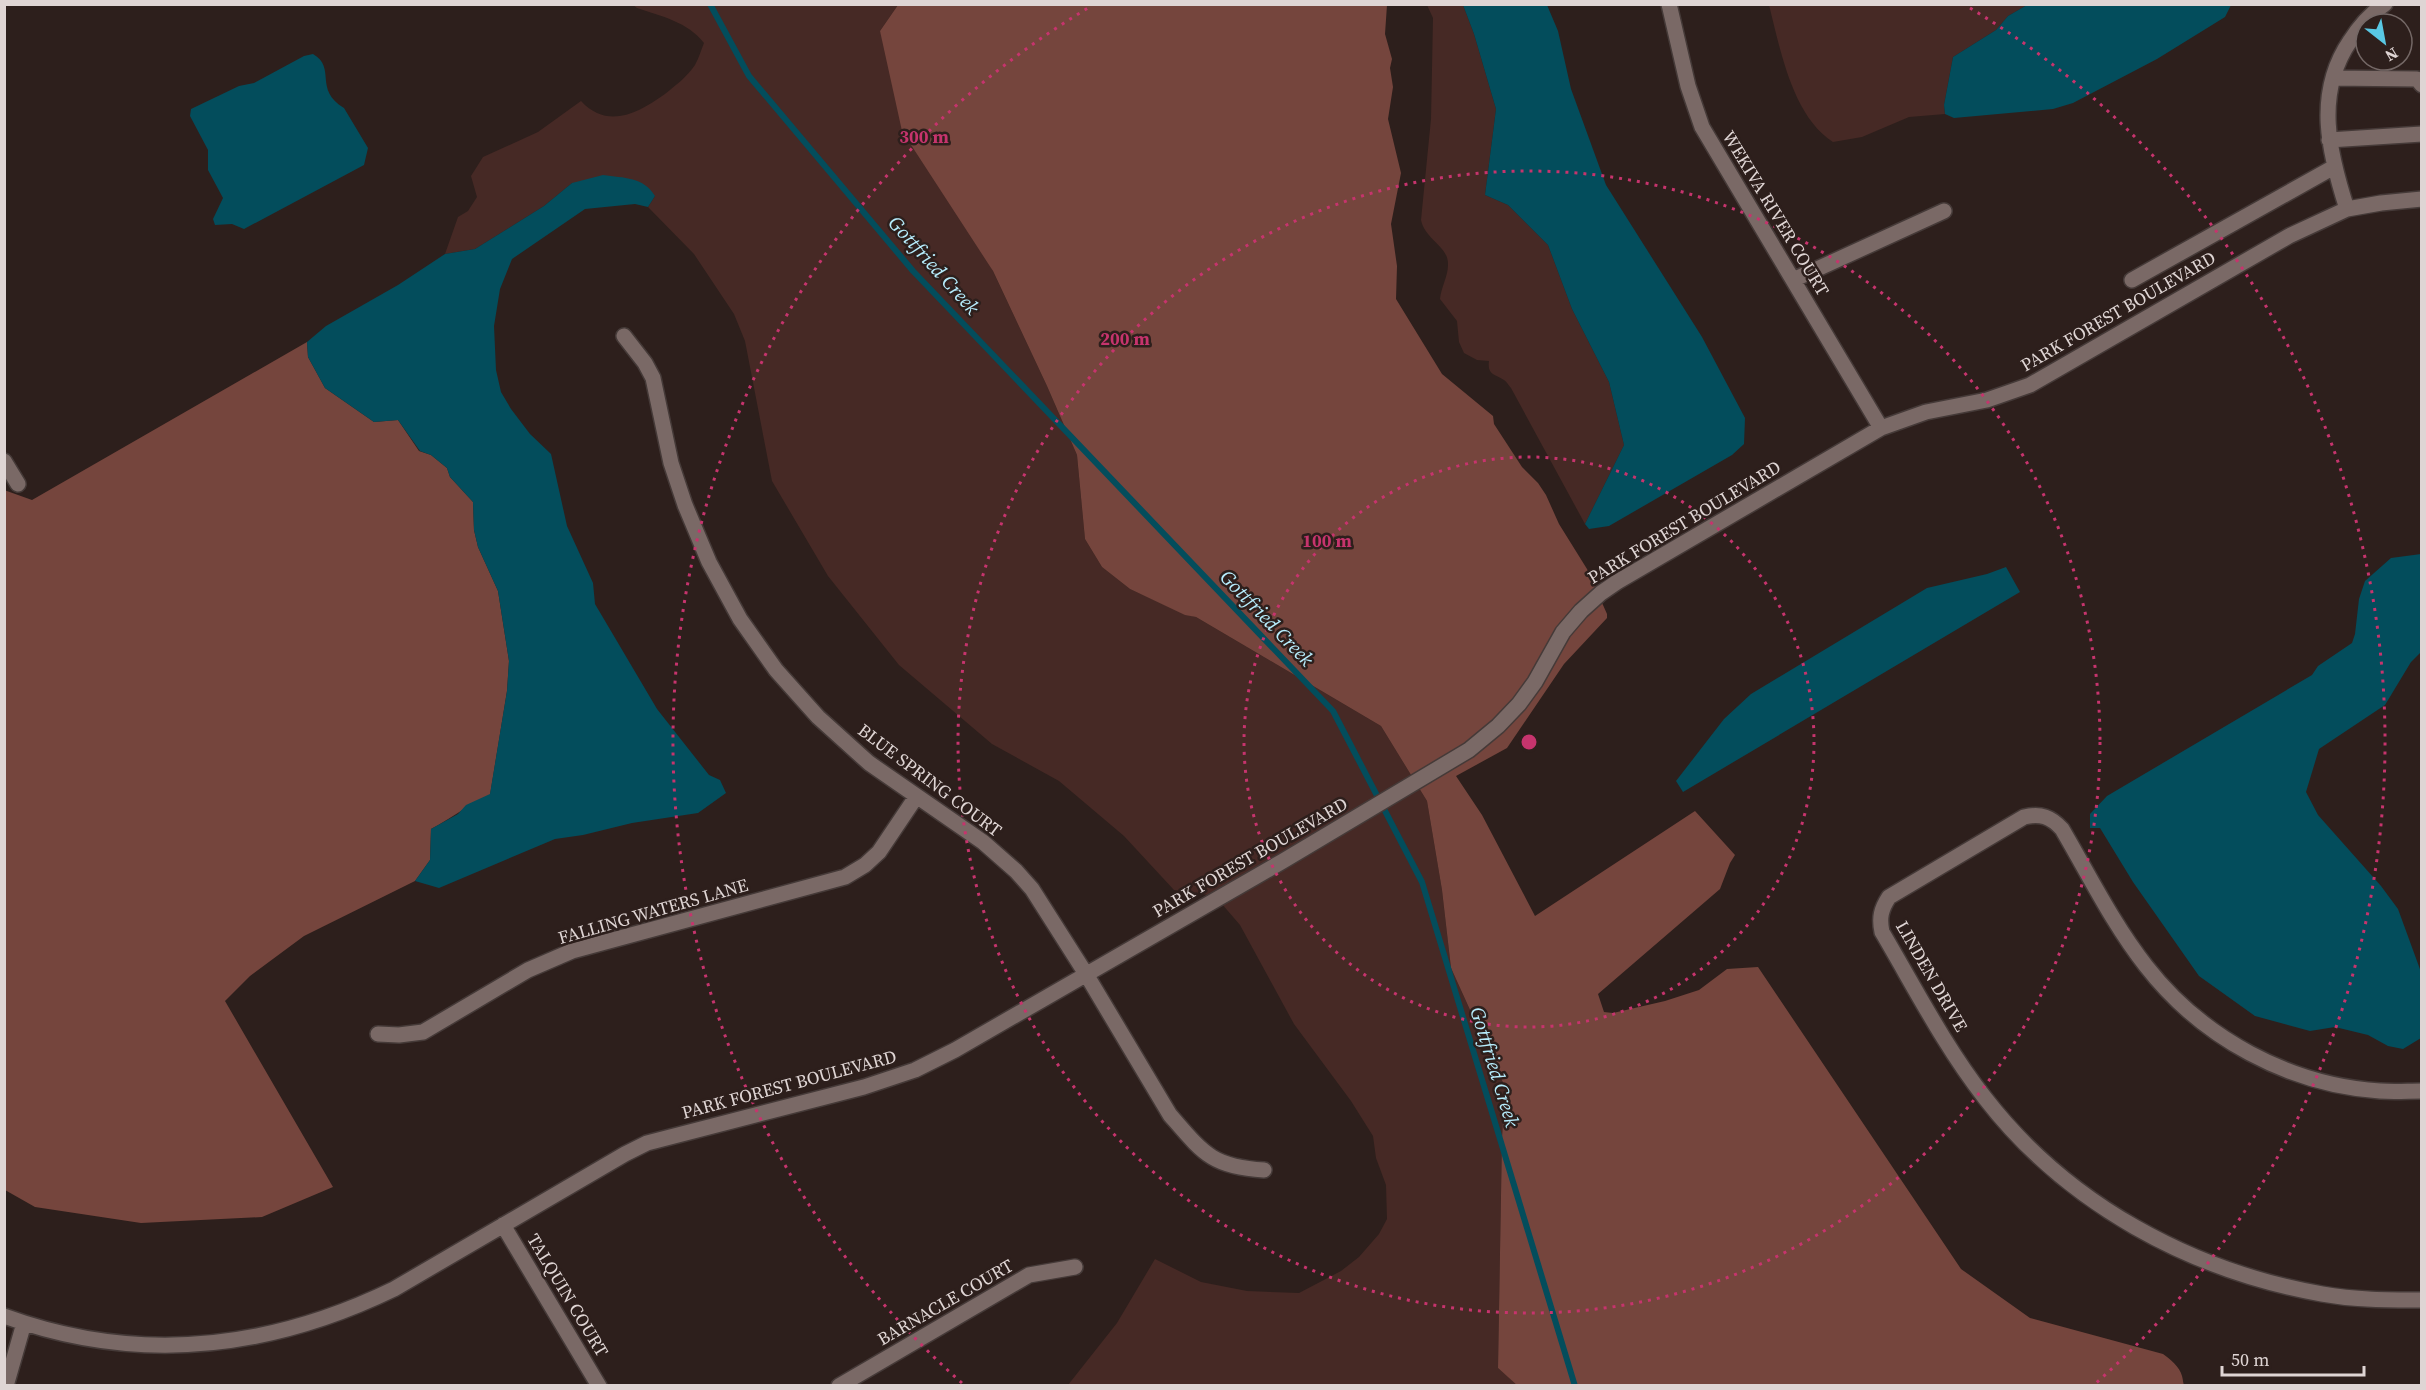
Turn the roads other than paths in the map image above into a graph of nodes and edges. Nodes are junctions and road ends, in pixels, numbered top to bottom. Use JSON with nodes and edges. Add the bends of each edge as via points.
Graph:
{"nodes":[{"id":1,"x":1669,"y":4,"type":"edge"},
{"id":2,"x":2385,"y":4,"type":"edge"},
{"id":3,"x":2333,"y":78,"type":"junction"},
{"id":4,"x":2421,"y":86,"type":"edge"},
{"id":5,"x":2421,"y":134,"type":"edge"},
{"id":6,"x":2329,"y":140,"type":"junction"},
{"id":7,"x":2334,"y":167,"type":"junction"},
{"id":8,"x":2421,"y":199,"type":"edge"},
{"id":9,"x":2347,"y":209,"type":"junction"},
{"id":10,"x":1944,"y":211,"type":"dead end"},
{"id":11,"x":1793,"y":280,"type":"junction"},
{"id":12,"x":2132,"y":280,"type":"dead end"},
{"id":13,"x":624,"y":336,"type":"dead end"},
{"id":14,"x":1881,"y":428,"type":"junction"},
{"id":15,"x":4,"y":461,"type":"edge"},
{"id":16,"x":18,"y":484,"type":"dead end"},
{"id":17,"x":916,"y":797,"type":"junction"},
{"id":18,"x":1086,"y":974,"type":"junction"},
{"id":19,"x":378,"y":1034,"type":"dead end"},
{"id":20,"x":2421,"y":1091,"type":"edge"},
{"id":21,"x":1264,"y":1170,"type":"dead end"},
{"id":22,"x":503,"y":1225,"type":"junction"},
{"id":23,"x":1075,"y":1267,"type":"dead end"},
{"id":24,"x":2421,"y":1299,"type":"edge"},
{"id":25,"x":4,"y":1316,"type":"edge"},
{"id":26,"x":24,"y":1323,"type":"junction"},
{"id":27,"x":6,"y":1386,"type":"edge"},
{"id":28,"x":598,"y":1386,"type":"edge"},
{"id":29,"x":839,"y":1386,"type":"edge"}],
"edges":[{"from":1,"to":11,"type":"street","name":"WEKIVA RIVER COURT","via":[[1702,127]]},
{"from":2,"to":3,"type":"street","via":[[2345,47]]},
{"from":3,"to":4,"type":"street","via":[[2417,80]]},
{"from":3,"to":6,"type":"street","via":[[2328,103]]},
{"from":5,"to":6,"type":"street"},
{"from":6,"to":7,"type":"street"},
{"from":7,"to":9,"type":"street"},
{"from":7,"to":12,"type":"street"},
{"from":8,"to":9,"type":"street","name":"PARK FOREST BOULEVARD"},
{"from":9,"to":14,"type":"street","name":"PARK FOREST BOULEVARD","via":[[2289,236],[2030,385]]},
{"from":10,"to":11,"type":"street"},
{"from":11,"to":14,"type":"street","name":"WEKIVA RIVER COURT"},
{"from":13,"to":17,"type":"street","name":"BLUE SPRING COURT","via":[[653,378],[685,505],[709,562],[740,619],[776,670],[818,717],[869,764]]},
{"from":14,"to":18,"type":"street","name":"PARK FOREST BOULEVARD","via":[[1601,593],[1563,632],[1519,704],[1469,750]]},
{"from":15,"to":16,"type":"street"},
{"from":17,"to":18,"type":"street","name":"BLUE SPRING COURT","via":[[983,842],[1016,871],[1046,908]]},
{"from":17,"to":19,"type":"street","name":"FALLING WATERS LANE","via":[[879,852],[845,877],[572,951],[528,970],[423,1032]]},
{"from":18,"to":21,"type":"street","name":"BLUE SPRING COURT","via":[[1170,1115],[1194,1143],[1222,1164]]},
{"from":18,"to":22,"type":"street","name":"PARK FOREST BOULEVARD","via":[[915,1070],[648,1143]]},
{"from":20,"to":24,"type":"street","name":"LINDEN DRIVE","via":[[2380,1091],[2303,1076],[2268,1062],[2214,1031],[2145,965],[2062,829],[2046,816],[2024,817],[1889,897],[1882,908],[1882,932],[1955,1056],[1985,1098],[2059,1175],[2106,1210],[2207,1263],[2263,1281],[2323,1294],[2378,1300]]},
{"from":22,"to":26,"type":"street","name":"PARK FOREST BOULEVARD","via":[[359,1306],[308,1325],[262,1336],[212,1344],[160,1346],[82,1338]]},
{"from":22,"to":28,"type":"street","name":"TALQUIN COURT"},
{"from":23,"to":29,"type":"street","name":"BARNACLE COURT","via":[[1029,1275]]},
{"from":25,"to":26,"type":"street","name":"PARK FOREST BOULEVARD"},
{"from":26,"to":27,"type":"street"}]}
